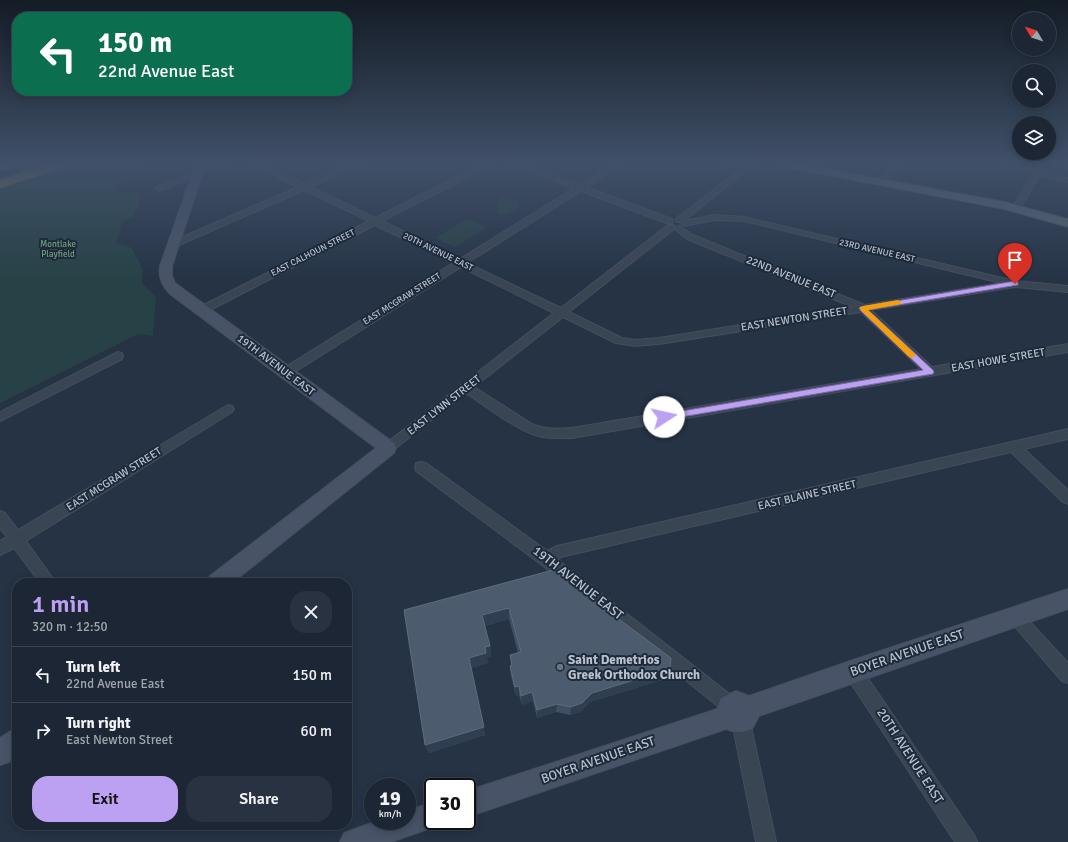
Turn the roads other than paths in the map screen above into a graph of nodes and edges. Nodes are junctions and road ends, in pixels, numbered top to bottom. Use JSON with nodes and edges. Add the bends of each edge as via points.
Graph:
{"nodes":[{"id":1,"x":188,"y":202,"type":"edge"},
{"id":2,"x":269,"y":202,"type":"edge"},
{"id":3,"x":335,"y":202,"type":"edge"},
{"id":4,"x":410,"y":202,"type":"edge"},
{"id":5,"x":557,"y":202,"type":"edge"},
{"id":6,"x":619,"y":202,"type":"edge"},
{"id":7,"x":704,"y":202,"type":"edge"},
{"id":8,"x":982,"y":202,"type":"edge"},
{"id":9,"x":1020,"y":202,"type":"edge"},
{"id":10,"x":1016,"y":209,"type":"junction"},
{"id":11,"x":374,"y":221,"type":"junction"},
{"id":12,"x":1068,"y":223,"type":"edge"},
{"id":13,"x":677,"y":224,"type":"junction"},
{"id":14,"x":174,"y":244,"type":"junction"},
{"id":15,"x":459,"y":263,"type":"junction"},
{"id":16,"x":1015,"y":284,"type":"junction"},
{"id":17,"x":1068,"y":289,"type":"edge"},
{"id":18,"x":863,"y":308,"type":"junction"},
{"id":19,"x":202,"y":310,"type":"junction"},
{"id":20,"x":561,"y":312,"type":"junction"},
{"id":21,"x":620,"y":341,"type":"joint"},
{"id":22,"x":1068,"y":348,"type":"edge"},
{"id":23,"x":118,"y":356,"type":"dead end"},
{"id":24,"x":286,"y":372,"type":"junction"},
{"id":25,"x":930,"y":372,"type":"junction"},
{"id":26,"x":466,"y":388,"type":"junction"},
{"id":27,"x":228,"y":408,"type":"dead end"},
{"id":28,"x":0,"y":416,"type":"edge"},
{"id":29,"x":1068,"y":434,"type":"edge"},
{"id":30,"x":388,"y":448,"type":"junction"},
{"id":31,"x":1014,"y":448,"type":"junction"},
{"id":32,"x":421,"y":467,"type":"dead end"},
{"id":33,"x":1068,"y":498,"type":"edge"},
{"id":34,"x":0,"y":517,"type":"edge"},
{"id":35,"x":16,"y":540,"type":"junction"},
{"id":36,"x":0,"y":549,"type":"edge"},
{"id":37,"x":547,"y":560,"type":"junction"},
{"id":38,"x":45,"y":578,"type":"edge"},
{"id":39,"x":223,"y":578,"type":"edge"},
{"id":40,"x":1068,"y":598,"type":"edge"},
{"id":41,"x":1016,"y":616,"type":"junction"},
{"id":42,"x":853,"y":671,"type":"junction"},
{"id":43,"x":1068,"y":675,"type":"edge"},
{"id":44,"x":737,"y":713,"type":"junction"},
{"id":45,"x":12,"y":744,"type":"edge"},
{"id":46,"x":0,"y":753,"type":"edge"},
{"id":47,"x":476,"y":801,"type":"edge"},
{"id":48,"x":424,"y":818,"type":"edge"},
{"id":49,"x":360,"y":841,"type":"edge"},
{"id":50,"x":766,"y":842,"type":"edge"},
{"id":51,"x":967,"y":842,"type":"edge"}],
"edges":[{"from":1,"to":14,"type":"street"},
{"from":2,"to":14,"type":"street"},
{"from":3,"to":11,"type":"street","name":"20TH AVENUE EAST"},
{"from":4,"to":11,"type":"street","name":"EAST CALHOUN STREET"},
{"from":5,"to":15,"type":"street","name":"EAST MCGRAW STREET"},
{"from":6,"to":13,"type":"street","name":"22ND AVENUE EAST"},
{"from":7,"to":13,"type":"street","name":"EAST LYNN STREET"},
{"from":8,"to":10,"type":"main road"},
{"from":9,"to":10,"type":"street"},
{"from":10,"to":12,"type":"main road"},
{"from":11,"to":15,"type":"street","name":"20TH AVENUE EAST"},
{"from":11,"to":19,"type":"street","name":"EAST CALHOUN STREET"},
{"from":13,"to":16,"type":"street","name":"23RD AVENUE EAST","via":[[718,217],[744,219]]},
{"from":13,"to":18,"type":"street","name":"22ND AVENUE EAST","via":[[690,237]]},
{"from":13,"to":20,"type":"street","name":"EAST LYNN STREET"},
{"from":14,"to":19,"type":"street","name":"19TH AVENUE EAST","via":[[165,270],[167,280],[175,291]]},
{"from":15,"to":20,"type":"street","name":"20TH AVENUE EAST"},
{"from":15,"to":24,"type":"street","name":"EAST MCGRAW STREET"},
{"from":16,"to":17,"type":"street","name":"23RD AVENUE EAST"},
{"from":16,"to":18,"type":"street","name":"EAST NEWTON STREET"},
{"from":18,"to":21,"type":"street","name":"EAST NEWTON STREET","via":[[659,341]]},
{"from":18,"to":25,"type":"street","name":"22ND AVENUE EAST"},
{"from":19,"to":24,"type":"street","name":"19TH AVENUE EAST"},
{"from":20,"to":21,"type":"street","name":"20TH AVENUE EAST"},
{"from":20,"to":26,"type":"street","name":"EAST LYNN STREET"},
{"from":22,"to":25,"type":"street","name":"EAST HOWE STREET"},
{"from":23,"to":28,"type":"street"},
{"from":24,"to":30,"type":"street","name":"19TH AVENUE EAST"},
{"from":25,"to":26,"type":"street","name":"EAST HOWE STREET","via":[[580,432],[554,434],[528,427]]},
{"from":26,"to":30,"type":"street","name":"EAST LYNN STREET"},
{"from":27,"to":35,"type":"street","name":"EAST MCGRAW STREET"},
{"from":29,"to":31,"type":"street","name":"EAST BLAINE STREET"},
{"from":30,"to":39,"type":"street","name":"EAST LYNN STREET"},
{"from":31,"to":33,"type":"street"},
{"from":31,"to":37,"type":"street","name":"EAST BLAINE STREET","via":[[557,552]]},
{"from":32,"to":37,"type":"street","name":"19TH AVENUE EAST"},
{"from":34,"to":35,"type":"street"},
{"from":35,"to":36,"type":"street","name":"EAST MCGRAW STREET"},
{"from":35,"to":38,"type":"street"},
{"from":37,"to":44,"type":"street","name":"19TH AVENUE EAST"},
{"from":40,"to":41,"type":"street","name":"BOYER AVENUE EAST"},
{"from":41,"to":42,"type":"street","name":"BOYER AVENUE EAST"},
{"from":41,"to":43,"type":"street"},
{"from":42,"to":44,"type":"street","name":"BOYER AVENUE EAST"},
{"from":42,"to":51,"type":"street","name":"20TH AVENUE EAST"},
{"from":44,"to":47,"type":"street","name":"BOYER AVENUE EAST"},
{"from":44,"to":50,"type":"street"},
{"from":45,"to":46,"type":"street"},
{"from":48,"to":49,"type":"street"}]}
